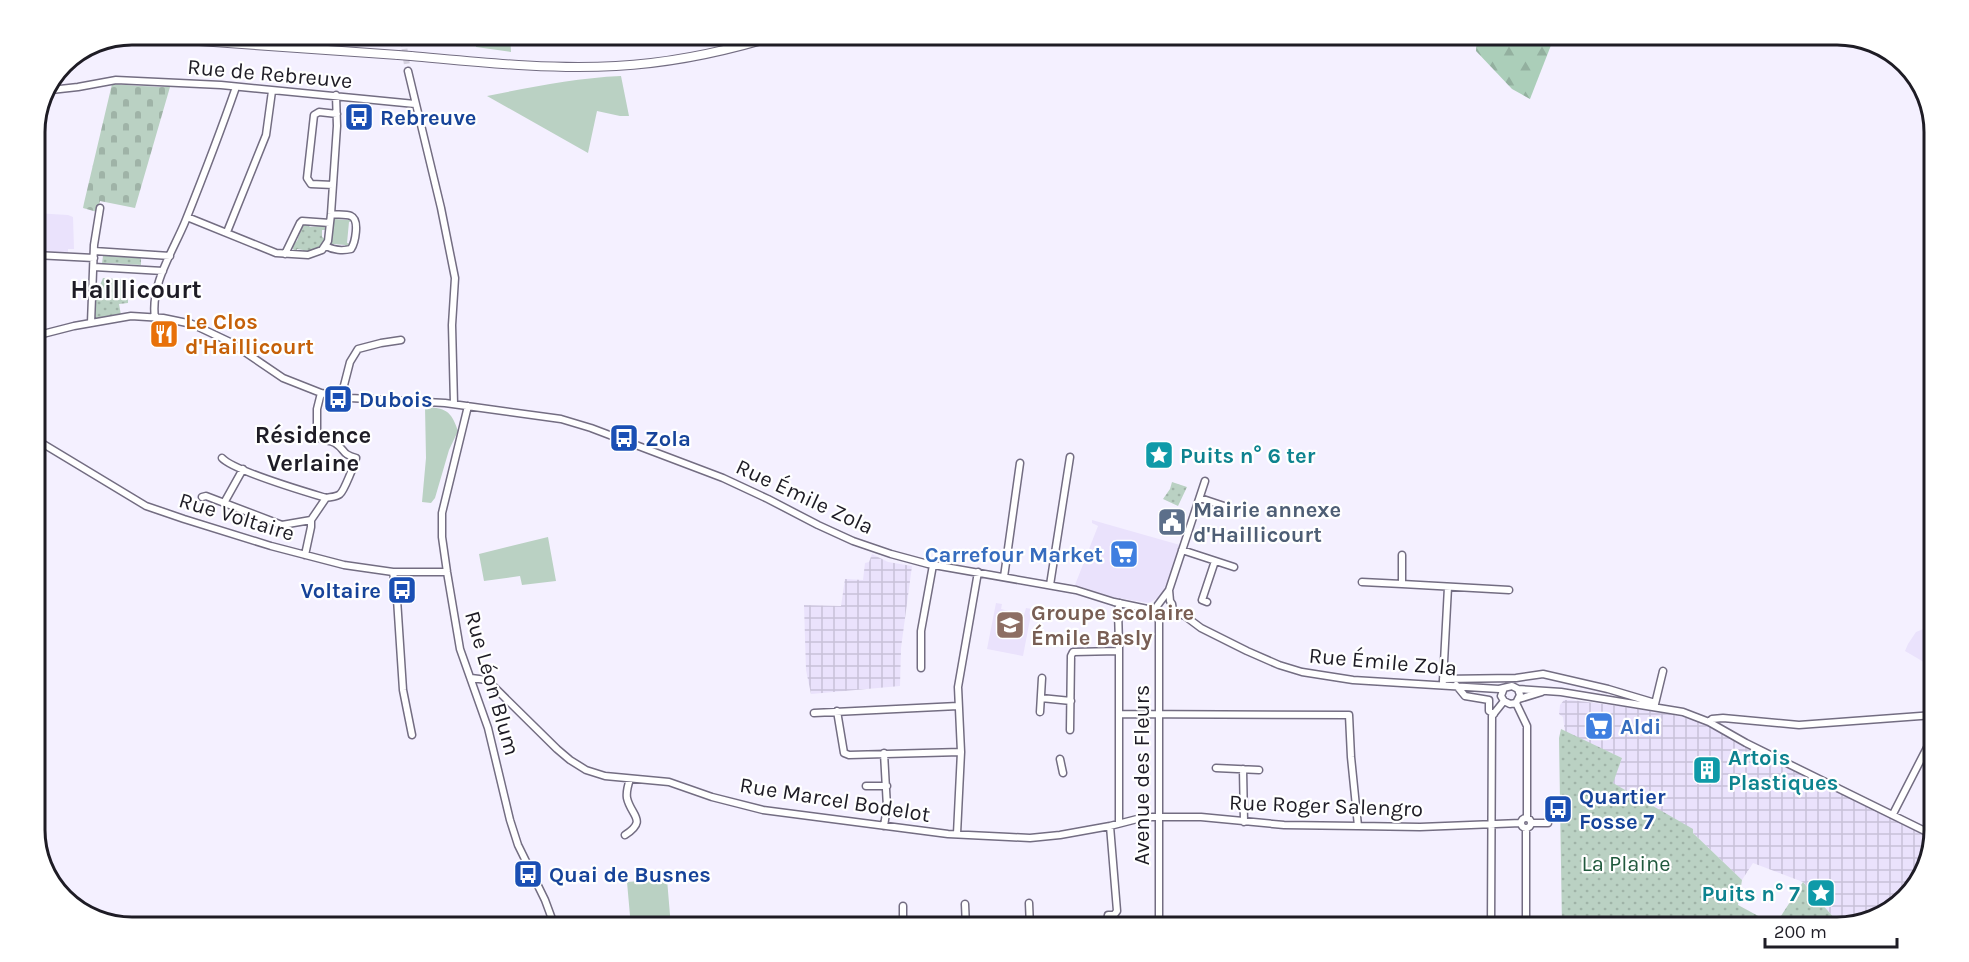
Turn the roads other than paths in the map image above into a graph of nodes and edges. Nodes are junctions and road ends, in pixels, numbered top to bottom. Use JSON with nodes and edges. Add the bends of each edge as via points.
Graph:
{"nodes":[{"id":1,"x":263,"y":45,"type":"edge"},
{"id":2,"x":742,"y":45,"type":"edge"},
{"id":3,"x":408,"y":71,"type":"tunnel mouth"},
{"id":4,"x":236,"y":87,"type":"junction"},
{"id":5,"x":57,"y":89,"type":"edge"},
{"id":6,"x":272,"y":91,"type":"junction"},
{"id":7,"x":336,"y":95,"type":"junction"},
{"id":8,"x":415,"y":104,"type":"junction"},
{"id":9,"x":337,"y":114,"type":"junction"},
{"id":10,"x":333,"y":185,"type":"junction"},
{"id":11,"x":100,"y":208,"type":"dead end"},
{"id":12,"x":331,"y":214,"type":"junction"},
{"id":13,"x":187,"y":217,"type":"junction"},
{"id":14,"x":330,"y":223,"type":"junction"},
{"id":15,"x":226,"y":232,"type":"junction"},
{"id":16,"x":326,"y":246,"type":"junction"},
{"id":17,"x":94,"y":254,"type":"junction"},
{"id":18,"x":285,"y":254,"type":"junction"},
{"id":19,"x":45,"y":255,"type":"edge"},
{"id":20,"x":170,"y":256,"type":"junction"},
{"id":21,"x":94,"y":267,"type":"junction"},
{"id":22,"x":163,"y":271,"type":"junction"},
{"id":23,"x":155,"y":318,"type":"junction"},
{"id":24,"x":91,"y":323,"type":"junction"},
{"id":25,"x":45,"y":334,"type":"edge"},
{"id":26,"x":401,"y":340,"type":"dead end"},
{"id":27,"x":321,"y":393,"type":"junction"},
{"id":28,"x":341,"y":397,"type":"junction"},
{"id":29,"x":454,"y":404,"type":"junction"},
{"id":30,"x":468,"y":406,"type":"junction"},
{"id":31,"x":45,"y":445,"type":"edge"},
{"id":32,"x":1070,"y":457,"type":"dead end"},
{"id":33,"x":222,"y":458,"type":"dead end"},
{"id":34,"x":1020,"y":463,"type":"dead end"},
{"id":35,"x":243,"y":469,"type":"junction"},
{"id":36,"x":1205,"y":481,"type":"dead end"},
{"id":37,"x":202,"y":497,"type":"dead end"},
{"id":38,"x":326,"y":498,"type":"junction"},
{"id":39,"x":1200,"y":498,"type":"junction"},
{"id":40,"x":224,"y":503,"type":"junction"},
{"id":41,"x":1227,"y":507,"type":"dead end"},
{"id":42,"x":311,"y":520,"type":"junction"},
{"id":43,"x":1182,"y":550,"type":"junction"},
{"id":44,"x":305,"y":555,"type":"junction"},
{"id":45,"x":1402,"y":555,"type":"dead end"},
{"id":46,"x":1215,"y":561,"type":"junction"},
{"id":47,"x":933,"y":565,"type":"junction"},
{"id":48,"x":1234,"y":567,"type":"dead end"},
{"id":49,"x":393,"y":572,"type":"junction"},
{"id":50,"x":447,"y":572,"type":"junction"},
{"id":51,"x":978,"y":572,"type":"junction"},
{"id":52,"x":1004,"y":577,"type":"junction"},
{"id":53,"x":1362,"y":582,"type":"dead end"},
{"id":54,"x":1402,"y":584,"type":"junction"},
{"id":55,"x":1050,"y":585,"type":"junction"},
{"id":56,"x":1448,"y":587,"type":"junction"},
{"id":57,"x":1170,"y":590,"type":"junction"},
{"id":58,"x":1509,"y":590,"type":"dead end"},
{"id":59,"x":1207,"y":602,"type":"dead end"},
{"id":60,"x":1120,"y":603,"type":"junction"},
{"id":61,"x":1171,"y":603,"type":"junction"},
{"id":62,"x":1161,"y":612,"type":"junction"},
{"id":63,"x":1194,"y":622,"type":"junction"},
{"id":64,"x":1118,"y":651,"type":"junction"},
{"id":65,"x":921,"y":668,"type":"dead end"},
{"id":66,"x":1663,"y":671,"type":"dead end"},
{"id":67,"x":471,"y":678,"type":"junction"},
{"id":68,"x":1042,"y":678,"type":"dead end"},
{"id":69,"x":1509,"y":678,"type":"junction"},
{"id":70,"x":1443,"y":682,"type":"junction"},
{"id":71,"x":1456,"y":685,"type":"junction"},
{"id":72,"x":1472,"y":687,"type":"junction"},
{"id":73,"x":1506,"y":687,"type":"junction"},
{"id":74,"x":1518,"y":689,"type":"junction"},
{"id":75,"x":1545,"y":691,"type":"junction"},
{"id":76,"x":1041,"y":698,"type":"junction"},
{"id":77,"x":1503,"y":699,"type":"junction"},
{"id":78,"x":1071,"y":700,"type":"junction"},
{"id":79,"x":1518,"y":701,"type":"junction"},
{"id":80,"x":1655,"y":705,"type":"junction"},
{"id":81,"x":958,"y":706,"type":"junction"},
{"id":82,"x":837,"y":711,"type":"junction"},
{"id":83,"x":1040,"y":712,"type":"dead end"},
{"id":84,"x":814,"y":713,"type":"dead end"},
{"id":85,"x":1119,"y":714,"type":"junction"},
{"id":86,"x":1160,"y":714,"type":"junction"},
{"id":87,"x":1494,"y":714,"type":"junction"},
{"id":88,"x":1924,"y":716,"type":"edge"},
{"id":89,"x":1733,"y":720,"type":"junction"},
{"id":90,"x":1709,"y":722,"type":"junction"},
{"id":91,"x":1070,"y":730,"type":"dead end"},
{"id":92,"x":1730,"y":734,"type":"junction"},
{"id":93,"x":412,"y":735,"type":"dead end"},
{"id":94,"x":961,"y":752,"type":"junction"},
{"id":95,"x":884,"y":753,"type":"junction"},
{"id":96,"x":1924,"y":754,"type":"edge"},
{"id":97,"x":1060,"y":759,"type":"dead end"},
{"id":98,"x":1216,"y":768,"type":"dead end"},
{"id":99,"x":1243,"y":769,"type":"junction"},
{"id":100,"x":1259,"y":770,"type":"dead end"},
{"id":101,"x":1063,"y":773,"type":"dead end"},
{"id":102,"x":630,"y":779,"type":"junction"},
{"id":103,"x":866,"y":786,"type":"dead end"},
{"id":104,"x":887,"y":786,"type":"junction"},
{"id":105,"x":1893,"y":814,"type":"junction"},
{"id":106,"x":1160,"y":817,"type":"junction"},
{"id":107,"x":1244,"y":822,"type":"junction"},
{"id":108,"x":1119,"y":823,"type":"junction"},
{"id":109,"x":1526,"y":823,"type":"junction"},
{"id":110,"x":1548,"y":823,"type":"dead end"},
{"id":111,"x":1491,"y":824,"type":"junction"},
{"id":112,"x":884,"y":826,"type":"junction"},
{"id":113,"x":1110,"y":826,"type":"junction"},
{"id":114,"x":1358,"y":826,"type":"junction"},
{"id":115,"x":1924,"y":830,"type":"edge"},
{"id":116,"x":957,"y":834,"type":"junction"},
{"id":117,"x":626,"y":835,"type":"dead end"},
{"id":118,"x":1029,"y":903,"type":"dead end"},
{"id":119,"x":965,"y":904,"type":"dead end"},
{"id":120,"x":903,"y":906,"type":"dead end"},
{"id":121,"x":551,"y":917,"type":"edge"},
{"id":122,"x":903,"y":917,"type":"edge"},
{"id":123,"x":966,"y":917,"type":"edge"},
{"id":124,"x":1030,"y":917,"type":"edge"},
{"id":125,"x":1108,"y":917,"type":"edge"},
{"id":126,"x":1159,"y":917,"type":"edge"},
{"id":127,"x":1491,"y":917,"type":"edge"},
{"id":128,"x":1526,"y":917,"type":"edge"}],
"edges":[{"from":1,"to":2,"type":"main road","bridge":true,"via":[[553,67],[661,62]]},
{"from":3,"to":8,"type":"street"},
{"from":4,"to":5,"type":"street","name":"Rue de Rebreuve","via":[[116,80]]},
{"from":4,"to":6,"type":"street","name":"Rue de Rebreuve"},
{"from":4,"to":13,"type":"street"},
{"from":6,"to":7,"type":"street","name":"Rue de Rebreuve"},
{"from":6,"to":15,"type":"street","via":[[266,135]]},
{"from":7,"to":8,"type":"street","name":"Rue de Rebreuve"},
{"from":7,"to":9,"type":"street"},
{"from":8,"to":29,"type":"street","via":[[455,278]]},
{"from":9,"to":10,"type":"street"},
{"from":9,"to":10,"type":"street","via":[[319,112],[314,116],[308,178],[311,184]]},
{"from":10,"to":12,"type":"street"},
{"from":11,"to":17,"type":"street"},
{"from":12,"to":14,"type":"street"},
{"from":12,"to":16,"type":"street","via":[[355,219],[354,246],[347,250]]},
{"from":13,"to":15,"type":"street"},
{"from":13,"to":20,"type":"street"},
{"from":14,"to":16,"type":"street"},
{"from":14,"to":18,"type":"street","via":[[300,222]]},
{"from":15,"to":18,"type":"street"},
{"from":16,"to":18,"type":"street","via":[[308,255]]},
{"from":17,"to":19,"type":"street"},
{"from":17,"to":20,"type":"street"},
{"from":17,"to":21,"type":"street"},
{"from":20,"to":22,"type":"street"},
{"from":21,"to":22,"type":"street"},
{"from":21,"to":24,"type":"street"},
{"from":22,"to":23,"type":"street"},
{"from":23,"to":24,"type":"street","name":"Rue Émile Zola","via":[[131,316]]},
{"from":23,"to":27,"type":"street","name":"Rue Émile Zola","via":[[192,324],[213,333],[283,378]]},
{"from":24,"to":25,"type":"street","name":"Rue Émile Zola"},
{"from":26,"to":28,"type":"street","via":[[358,349],[350,362]]},
{"from":27,"to":28,"type":"street","name":"Rue Émile Zola"},
{"from":27,"to":38,"type":"street","via":[[317,436],[334,442],[346,455],[356,458],[344,491]]},
{"from":28,"to":29,"type":"street","name":"Rue Émile Zola"},
{"from":29,"to":30,"type":"street","name":"Rue Émile Zola"},
{"from":30,"to":47,"type":"street","name":"Rue Émile Zola","via":[[561,419],[591,428],[723,478],[853,541]]},
{"from":30,"to":50,"type":"street","name":"Rue Léon Blum","via":[[442,513]]},
{"from":31,"to":44,"type":"street","name":"Rue Voltaire","via":[[146,506]]},
{"from":32,"to":55,"type":"street"},
{"from":33,"to":35,"type":"street"},
{"from":34,"to":52,"type":"street"},
{"from":35,"to":38,"type":"street"},
{"from":35,"to":40,"type":"street"},
{"from":36,"to":39,"type":"street"},
{"from":37,"to":40,"type":"street"},
{"from":38,"to":42,"type":"street"},
{"from":39,"to":41,"type":"street"},
{"from":39,"to":43,"type":"street"},
{"from":40,"to":42,"type":"street","via":[[282,525]]},
{"from":42,"to":44,"type":"street"},
{"from":43,"to":46,"type":"street"},
{"from":43,"to":57,"type":"street"},
{"from":44,"to":49,"type":"street","name":"Rue Voltaire"},
{"from":45,"to":54,"type":"street"},
{"from":46,"to":48,"type":"street"},
{"from":46,"to":59,"type":"street","via":[[1202,600]]},
{"from":47,"to":51,"type":"street","name":"Rue Émile Zola"},
{"from":47,"to":65,"type":"street","via":[[921,631]]},
{"from":49,"to":50,"type":"street","name":"Rue Voltaire"},
{"from":49,"to":93,"type":"street","via":[[403,690]]},
{"from":50,"to":67,"type":"street","name":"Rue Léon Blum","via":[[460,649]]},
{"from":51,"to":52,"type":"street","name":"Rue Émile Zola"},
{"from":51,"to":81,"type":"street","via":[[959,677]]},
{"from":52,"to":55,"type":"street","name":"Rue Émile Zola"},
{"from":53,"to":54,"type":"street"},
{"from":54,"to":56,"type":"street"},
{"from":55,"to":60,"type":"street","name":"Rue Émile Zola"},
{"from":56,"to":58,"type":"street"},
{"from":56,"to":70,"type":"street"},
{"from":57,"to":61,"type":"street","name":"Avenue des Fleurs"},
{"from":57,"to":62,"type":"street"},
{"from":60,"to":62,"type":"street","name":"Rue Émile Zola"},
{"from":60,"to":64,"type":"street"},
{"from":61,"to":62,"type":"street"},
{"from":61,"to":62,"type":"street","name":"Avenue des Fleurs"},
{"from":61,"to":63,"type":"street","name":"Rue Émile Zola"},
{"from":62,"to":63,"type":"street","name":"Rue Émile Zola","via":[[1179,614]]},
{"from":62,"to":86,"type":"street","name":"Avenue des Fleurs"},
{"from":63,"to":70,"type":"street","name":"Rue Émile Zola","via":[[1247,651],[1302,672],[1353,680]]},
{"from":64,"to":78,"type":"street","via":[[1073,652]]},
{"from":64,"to":85,"type":"street"},
{"from":66,"to":80,"type":"street"},
{"from":67,"to":102,"type":"street","name":"Rue Marcel Bodelot","via":[[487,680],[570,760],[586,770]]},
{"from":67,"to":121,"type":"street","name":"Rue Léon Blum","via":[[515,836]]},
{"from":68,"to":76,"type":"street"},
{"from":69,"to":70,"type":"street"},
{"from":69,"to":73,"type":"street"},
{"from":69,"to":80,"type":"street","via":[[1543,674]]},
{"from":70,"to":71,"type":"street","name":"Rue Émile Zola"},
{"from":71,"to":72,"type":"street","name":"Rue Émile Zola"},
{"from":71,"to":87,"type":"street","via":[[1465,696],[1489,700],[1489,711]]},
{"from":72,"to":73,"type":"street"},
{"from":72,"to":77,"type":"street"},
{"from":73,"to":74,"type":"street"},
{"from":73,"to":77,"type":"street"},
{"from":74,"to":75,"type":"street"},
{"from":74,"to":79,"type":"street"},
{"from":75,"to":79,"type":"street"},
{"from":75,"to":80,"type":"street"},
{"from":76,"to":78,"type":"street"},
{"from":76,"to":83,"type":"street"},
{"from":77,"to":79,"type":"street","via":[[1510,704]]},
{"from":77,"to":87,"type":"street"},
{"from":78,"to":91,"type":"street"},
{"from":79,"to":109,"type":"street","via":[[1527,726]]},
{"from":80,"to":90,"type":"street"},
{"from":81,"to":82,"type":"street"},
{"from":81,"to":94,"type":"street"},
{"from":82,"to":84,"type":"street"},
{"from":82,"to":95,"type":"street","via":[[844,753]]},
{"from":85,"to":86,"type":"street"},
{"from":85,"to":108,"type":"street"},
{"from":86,"to":106,"type":"street","name":"Avenue des Fleurs"},
{"from":86,"to":114,"type":"street","via":[[1349,715]]},
{"from":87,"to":111,"type":"street"},
{"from":88,"to":89,"type":"street","via":[[1799,725]]},
{"from":89,"to":90,"type":"street","via":[[1716,718]]},
{"from":89,"to":92,"type":"street","via":[[1728,729]]},
{"from":90,"to":92,"type":"street"},
{"from":92,"to":105,"type":"street"},
{"from":94,"to":95,"type":"street"},
{"from":94,"to":116,"type":"street"},
{"from":95,"to":104,"type":"street"},
{"from":96,"to":105,"type":"street"},
{"from":97,"to":101,"type":"street"},
{"from":98,"to":99,"type":"street"},
{"from":99,"to":100,"type":"street"},
{"from":99,"to":107,"type":"street"},
{"from":102,"to":112,"type":"street","name":"Rue Marcel Bodelot","via":[[669,782],[763,810]]},
{"from":102,"to":117,"type":"street","via":[[627,799],[638,820]]},
{"from":103,"to":104,"type":"street"},
{"from":104,"to":112,"type":"street"},
{"from":105,"to":115,"type":"street"},
{"from":106,"to":107,"type":"street","name":"Rue Roger Salengro"},
{"from":106,"to":108,"type":"street","name":"Rue Marcel Bodelot"},
{"from":106,"to":126,"type":"street","name":"Avenue des Fleurs"},
{"from":107,"to":114,"type":"street","name":"Rue Roger Salengro"},
{"from":108,"to":113,"type":"street","name":"Rue Marcel Bodelot"},
{"from":109,"to":110,"type":"street","name":"Rue Roger Salengro"},
{"from":109,"to":111,"type":"street","name":"Rue Roger Salengro"},
{"from":109,"to":128,"type":"street"},
{"from":111,"to":114,"type":"street","name":"Rue Roger Salengro"},
{"from":111,"to":127,"type":"street"},
{"from":112,"to":116,"type":"street","name":"Rue Marcel Bodelot"},
{"from":113,"to":116,"type":"street","name":"Rue Marcel Bodelot","via":[[1030,838]]},
{"from":113,"to":125,"type":"street","via":[[1117,911]]},
{"from":118,"to":124,"type":"street"},
{"from":119,"to":123,"type":"street"},
{"from":120,"to":122,"type":"street"}]}
